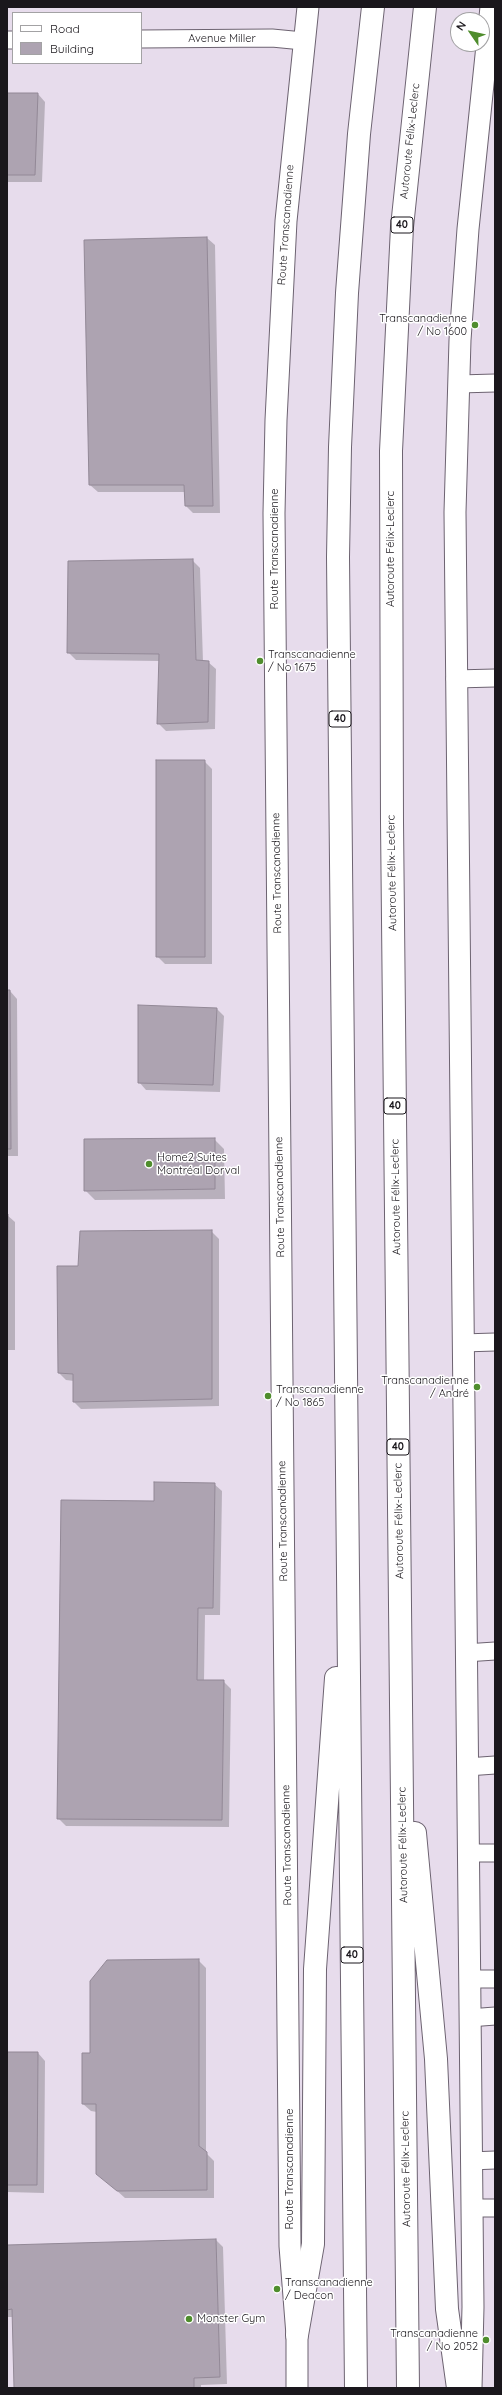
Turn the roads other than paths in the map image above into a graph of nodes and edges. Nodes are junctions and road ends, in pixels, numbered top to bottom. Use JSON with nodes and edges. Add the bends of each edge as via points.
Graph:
{"nodes":[{"id":1,"x":308,"y":7,"type":"edge"},
{"id":2,"x":373,"y":7,"type":"edge"},
{"id":3,"x":425,"y":7,"type":"edge"},
{"id":4,"x":491,"y":7,"type":"edge"},
{"id":5,"x":142,"y":39,"type":"edge"},
{"id":6,"x":303,"y":40,"type":"junction"},
{"id":7,"x":495,"y":383,"type":"edge"},
{"id":8,"x":459,"y":384,"type":"junction"},
{"id":9,"x":495,"y":678,"type":"edge"},
{"id":10,"x":455,"y":679,"type":"junction"},
{"id":11,"x":495,"y":1342,"type":"edge"},
{"id":12,"x":462,"y":1343,"type":"junction"},
{"id":13,"x":348,"y":1522,"type":"junction"},
{"id":14,"x":495,"y":1651,"type":"edge"},
{"id":15,"x":465,"y":1654,"type":"junction"},
{"id":16,"x":400,"y":1673,"type":"junction"},
{"id":17,"x":495,"y":1765,"type":"edge"},
{"id":18,"x":467,"y":1767,"type":"junction"},
{"id":19,"x":467,"y":1853,"type":"junction"},
{"id":20,"x":495,"y":1853,"type":"edge"},
{"id":21,"x":469,"y":1979,"type":"junction"},
{"id":22,"x":495,"y":1979,"type":"edge"},
{"id":23,"x":495,"y":2016,"type":"edge"},
{"id":24,"x":469,"y":2018,"type":"junction"},
{"id":25,"x":495,"y":2160,"type":"edge"},
{"id":26,"x":470,"y":2161,"type":"junction"},
{"id":27,"x":472,"y":2208,"type":"junction"},
{"id":28,"x":495,"y":2208,"type":"edge"},
{"id":29,"x":297,"y":2335,"type":"junction"},
{"id":30,"x":298,"y":2388,"type":"edge"},
{"id":31,"x":356,"y":2388,"type":"edge"},
{"id":32,"x":408,"y":2388,"type":"edge"},
{"id":33,"x":458,"y":2388,"type":"edge"},
{"id":34,"x":471,"y":2388,"type":"edge"}],
"edges":[{"from":1,"to":6,"type":"main road","name":"Route Transcanadienne"},
{"from":2,"to":13,"type":"highway","number":"40","via":[[349,256],[339,481]]},
{"from":3,"to":16,"type":"highway","name":"Autoroute Félix-Leclerc","number":"40","via":[[402,227],[391,451]]},
{"from":4,"to":8,"type":"main road","via":[[471,188]]},
{"from":5,"to":6,"type":"street","name":"Avenue Miller"},
{"from":6,"to":29,"type":"main road","name":"Route Transcanadienne","via":[[283,265],[274,514],[290,2246]]},
{"from":7,"to":8,"type":"street"},
{"from":8,"to":10,"type":"main road","via":[[455,512]]},
{"from":9,"to":10,"type":"street"},
{"from":10,"to":12,"type":"main road"},
{"from":11,"to":12,"type":"street"},
{"from":12,"to":15,"type":"main road"},
{"from":13,"to":29,"type":"highway","via":[[315,1969],[313,2244]]},
{"from":13,"to":31,"type":"highway","number":"40"},
{"from":14,"to":15,"type":"street"},
{"from":15,"to":18,"type":"main road"},
{"from":16,"to":32,"type":"highway","name":"Autoroute Félix-Leclerc","number":"40"},
{"from":16,"to":33,"type":"highway","via":[[436,2059],[448,2309]]},
{"from":17,"to":18,"type":"street"},
{"from":18,"to":19,"type":"main road"},
{"from":19,"to":20,"type":"street"},
{"from":19,"to":21,"type":"main road"},
{"from":21,"to":22,"type":"street"},
{"from":21,"to":24,"type":"main road"},
{"from":23,"to":24,"type":"street"},
{"from":24,"to":26,"type":"main road"},
{"from":25,"to":26,"type":"street"},
{"from":26,"to":27,"type":"main road"},
{"from":27,"to":28,"type":"street"},
{"from":27,"to":34,"type":"main road"},
{"from":29,"to":30,"type":"main road","name":"Route Transcanadienne"}]}
